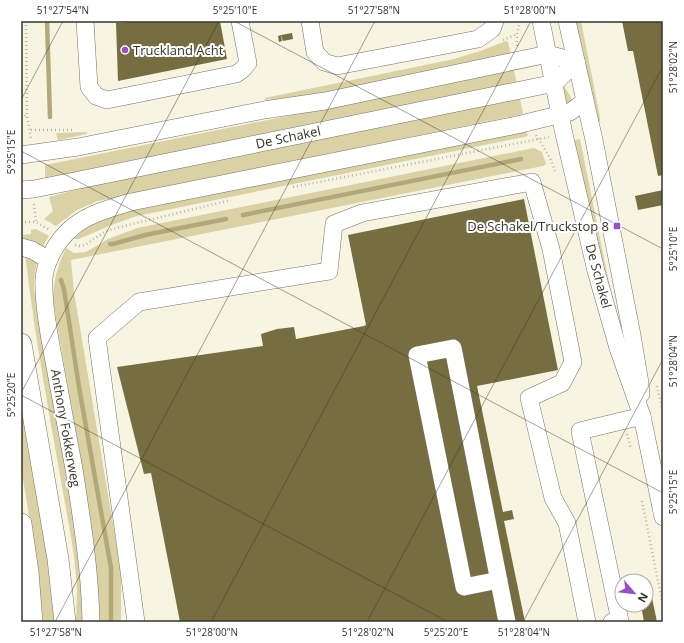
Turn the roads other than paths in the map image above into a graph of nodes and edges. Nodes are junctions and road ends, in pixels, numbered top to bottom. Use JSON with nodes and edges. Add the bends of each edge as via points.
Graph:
{"nodes":[{"id":1,"x":85,"y":21,"type":"edge"},
{"id":2,"x":240,"y":21,"type":"edge"},
{"id":3,"x":310,"y":21,"type":"edge"},
{"id":4,"x":496,"y":21,"type":"edge"},
{"id":5,"x":541,"y":21,"type":"edge"},
{"id":6,"x":567,"y":21,"type":"edge"},
{"id":7,"x":548,"y":54,"type":"junction"},
{"id":8,"x":576,"y":62,"type":"junction"},
{"id":9,"x":554,"y":83,"type":"junction"},
{"id":10,"x":585,"y":101,"type":"junction"},
{"id":11,"x":560,"y":114,"type":"junction"},
{"id":12,"x":21,"y":155,"type":"edge"},
{"id":13,"x":21,"y":190,"type":"edge"},
{"id":14,"x":21,"y":247,"type":"edge"},
{"id":15,"x":49,"y":260,"type":"junction"},
{"id":16,"x":21,"y":344,"type":"edge"},
{"id":17,"x":642,"y":416,"type":"junction"},
{"id":18,"x":663,"y":517,"type":"edge"},
{"id":19,"x":21,"y":524,"type":"edge"},
{"id":20,"x":499,"y":580,"type":"junction"},
{"id":21,"x":32,"y":622,"type":"edge"},
{"id":22,"x":66,"y":622,"type":"edge"},
{"id":23,"x":91,"y":622,"type":"edge"},
{"id":24,"x":136,"y":622,"type":"edge"},
{"id":25,"x":507,"y":622,"type":"edge"},
{"id":26,"x":587,"y":622,"type":"edge"},
{"id":27,"x":612,"y":622,"type":"edge"}],
"edges":[{"from":1,"to":2,"type":"street","via":[[89,87],[96,96],[107,100],[236,74],[248,63]]},
{"from":3,"to":4,"type":"street","via":[[316,52],[324,62],[337,66],[478,39],[492,29]]},
{"from":5,"to":7,"type":"street","name":"De Schakel"},
{"from":6,"to":8,"type":"street","name":"De Schakel"},
{"from":7,"to":8,"type":"street"},
{"from":7,"to":9,"type":"street","name":"De Schakel"},
{"from":7,"to":12,"type":"street","via":[[325,101],[264,110],[78,147]]},
{"from":8,"to":9,"type":"street"},
{"from":8,"to":10,"type":"street","name":"De Schakel"},
{"from":9,"to":11,"type":"street","name":"De Schakel"},
{"from":9,"to":13,"type":"street","name":"De Schakel"},
{"from":10,"to":11,"type":"street","via":[[570,112]]},
{"from":10,"to":17,"type":"street","name":"De Schakel","via":[[609,181],[640,383]]},
{"from":11,"to":15,"type":"street","name":"Anthony Fokkerweg","via":[[105,209],[76,223],[62,238]]},
{"from":11,"to":17,"type":"street","name":"De Schakel","via":[[598,278],[618,348]]},
{"from":14,"to":15,"type":"street"},
{"from":15,"to":23,"type":"street","name":"Anthony Fokkerweg","via":[[44,277],[44,298],[86,543]]},
{"from":16,"to":22,"type":"main road","via":[[58,559]]},
{"from":17,"to":18,"type":"street","name":"De Schakel"},
{"from":17,"to":27,"type":"street","via":[[580,431],[620,620]]},
{"from":19,"to":21,"type":"main road"},
{"from":20,"to":20,"type":"street","via":[[464,586],[417,355],[453,348]]},
{"from":20,"to":25,"type":"street"},
{"from":24,"to":26,"type":"street","via":[[96,338],[139,302],[329,271],[334,224],[362,213],[532,182],[551,249],[573,362],[562,383],[529,398],[553,498],[567,523]]}]}
